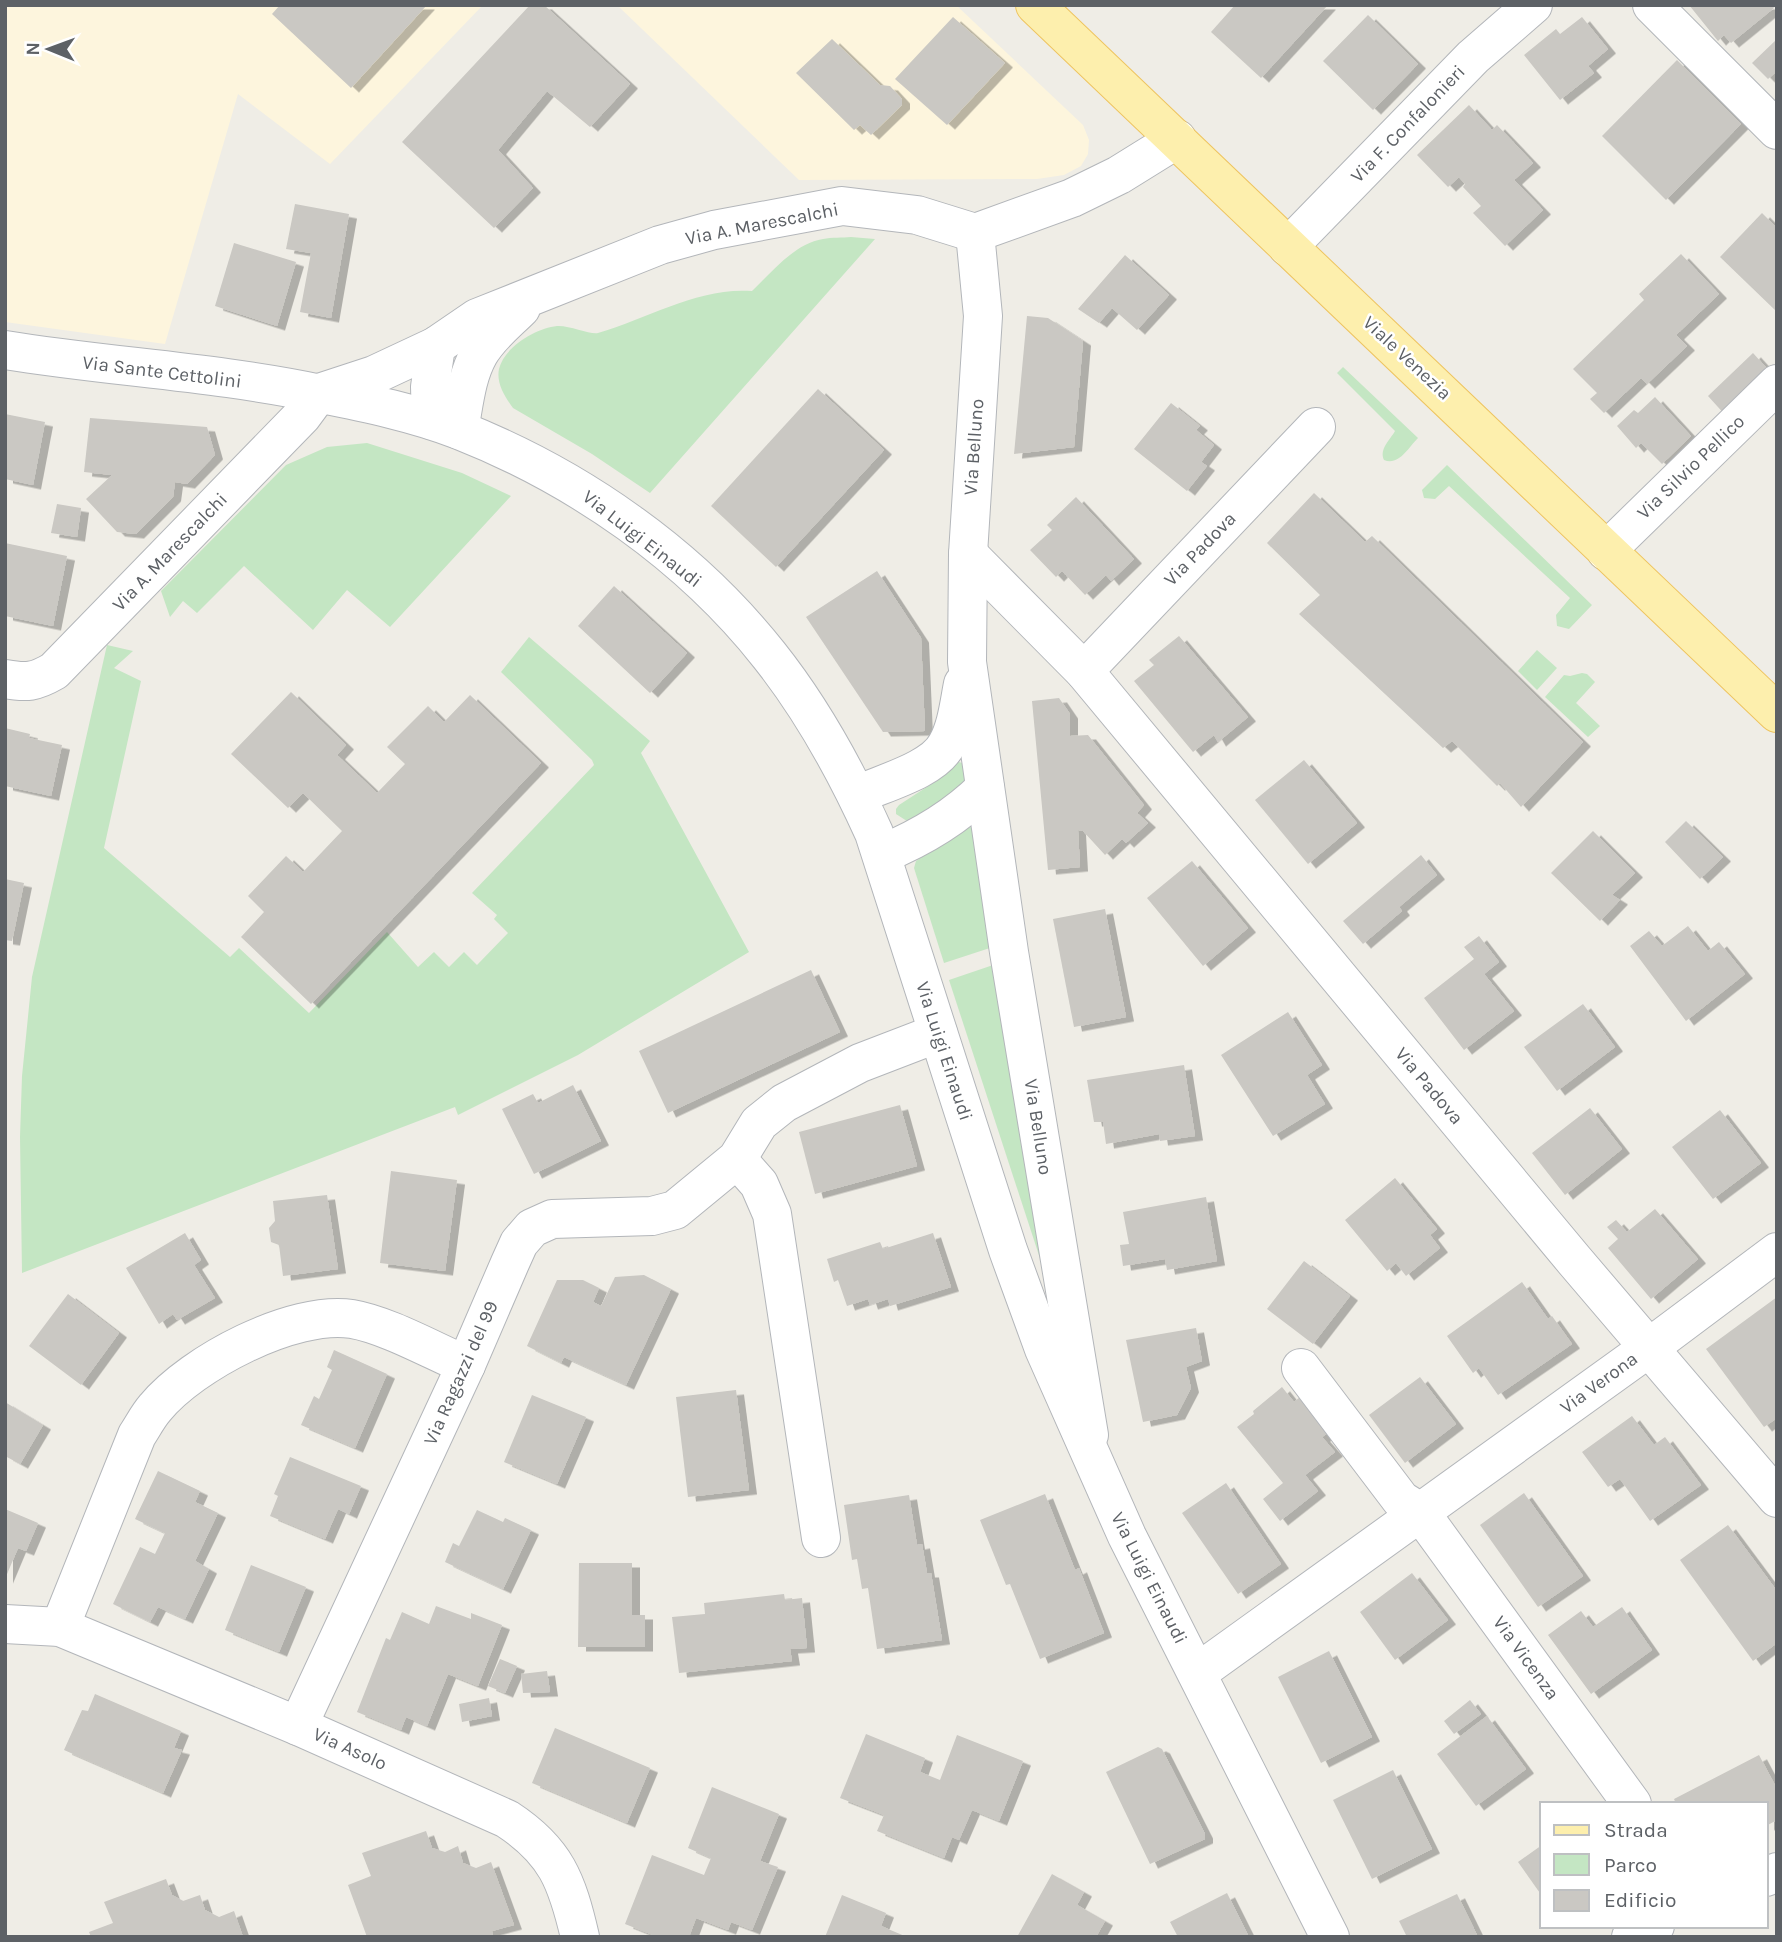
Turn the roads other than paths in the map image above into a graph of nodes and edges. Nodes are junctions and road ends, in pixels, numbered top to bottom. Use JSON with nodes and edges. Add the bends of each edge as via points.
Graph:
{"nodes":[{"id":1,"x":1035,"y":5,"type":"edge"},
{"id":2,"x":1533,"y":5,"type":"edge"},
{"id":3,"x":1652,"y":5,"type":"edge"},
{"id":4,"x":1777,"y":130,"type":"edge"},
{"id":5,"x":1177,"y":139,"type":"junction"},
{"id":6,"x":975,"y":233,"type":"junction"},
{"id":7,"x":1288,"y":247,"type":"junction"},
{"id":8,"x":534,"y":297,"type":"junction"},
{"id":9,"x":436,"y":346,"type":"junction"},
{"id":10,"x":5,"y":350,"type":"edge"},
{"id":11,"x":1777,"y":384,"type":"edge"},
{"id":12,"x":319,"y":393,"type":"junction"},
{"id":13,"x":445,"y":425,"type":"junction"},
{"id":14,"x":1316,"y":427,"type":"dead end"},
{"id":15,"x":1606,"y":551,"type":"junction"},
{"id":16,"x":968,"y":554,"type":"junction"},
{"id":17,"x":967,"y":662,"type":"junction"},
{"id":18,"x":1084,"y":671,"type":"junction"},
{"id":19,"x":5,"y":680,"type":"edge"},
{"id":20,"x":1777,"y":713,"type":"edge"},
{"id":21,"x":985,"y":788,"type":"junction"},
{"id":22,"x":857,"y":795,"type":"junction"},
{"id":23,"x":882,"y":854,"type":"junction"},
{"id":24,"x":938,"y":1033,"type":"junction"},
{"id":25,"x":737,"y":1159,"type":"junction"},
{"id":26,"x":1777,"y":1252,"type":"edge"},
{"id":27,"x":1650,"y":1347,"type":"junction"},
{"id":28,"x":466,"y":1365,"type":"junction"},
{"id":29,"x":1301,"y":1368,"type":"dead end"},
{"id":30,"x":1094,"y":1465,"type":"junction"},
{"id":31,"x":1777,"y":1497,"type":"edge"},
{"id":32,"x":1420,"y":1513,"type":"junction"},
{"id":33,"x":821,"y":1538,"type":"dead end"},
{"id":34,"x":5,"y":1624,"type":"edge"},
{"id":35,"x":60,"y":1628,"type":"junction"},
{"id":36,"x":1197,"y":1673,"type":"junction"},
{"id":37,"x":298,"y":1726,"type":"junction"},
{"id":38,"x":1631,"y":1802,"type":"edge"},
{"id":39,"x":1651,"y":1928,"type":"edge"},
{"id":40,"x":580,"y":1937,"type":"edge"},
{"id":41,"x":1330,"y":1937,"type":"edge"},
{"id":42,"x":1631,"y":1937,"type":"edge"}],
"edges":[{"from":1,"to":5,"type":"main road","name":"Viale Venezia"},
{"from":2,"to":7,"type":"street","name":"Via F. Confalonieri","via":[[1473,57]]},
{"from":3,"to":4,"type":"street"},
{"from":5,"to":6,"type":"street","via":[[1072,198]]},
{"from":5,"to":7,"type":"main road","name":"Viale Venezia"},
{"from":6,"to":8,"type":"street","name":"Via A. Marescalchi","via":[[917,215],[842,206],[687,237]]},
{"from":6,"to":16,"type":"street","name":"Via Belluno","via":[[983,316]]},
{"from":7,"to":15,"type":"main road","name":"Viale Venezia"},
{"from":8,"to":9,"type":"street","via":[[477,318]]},
{"from":8,"to":13,"type":"street","name":"Via A. Marescalchi","via":[[479,354]]},
{"from":9,"to":12,"type":"street","via":[[374,375]]},
{"from":9,"to":13,"type":"street","via":[[430,387]]},
{"from":10,"to":12,"type":"street","name":"Via Sante Cettolini"},
{"from":11,"to":15,"type":"street","name":"Via Silvio Pellico"},
{"from":12,"to":13,"type":"street","name":"Via Luigi Einaudi"},
{"from":12,"to":19,"type":"street","name":"Via A. Marescalchi","via":[[302,416],[54,671],[37,681]]},
{"from":13,"to":22,"type":"street","name":"Via Luigi Einaudi","via":[[528,460],[597,500],[682,565],[769,654]]},
{"from":14,"to":18,"type":"street","name":"Via Padova"},
{"from":15,"to":20,"type":"main road","name":"Viale Venezia"},
{"from":16,"to":17,"type":"street","name":"Via Belluno"},
{"from":16,"to":18,"type":"street","name":"Via Padova"},
{"from":17,"to":21,"type":"street","name":"Via Belluno"},
{"from":17,"to":22,"type":"street","name":"Via Belluno","via":[[947,745],[928,764]]},
{"from":18,"to":27,"type":"street","name":"Via Padova"},
{"from":21,"to":23,"type":"street","via":[[941,825]]},
{"from":21,"to":30,"type":"street","name":"Via Belluno"},
{"from":22,"to":23,"type":"street","name":"Via Luigi Einaudi"},
{"from":23,"to":24,"type":"street","name":"Via Luigi Einaudi"},
{"from":24,"to":25,"type":"street","name":"Via Ragazzi del 99","via":[[860,1063],[785,1103],[759,1123]]},
{"from":24,"to":30,"type":"street","name":"Via Luigi Einaudi","via":[[1008,1250]]},
{"from":25,"to":28,"type":"street","name":"Via Ragazzi del 99","via":[[675,1210],[652,1216],[552,1219],[531,1228],[519,1244]]},
{"from":25,"to":33,"type":"street","via":[[759,1184],[772,1214]]},
{"from":26,"to":27,"type":"street","name":"Via Verona"},
{"from":27,"to":31,"type":"street","name":"Via Padova"},
{"from":27,"to":32,"type":"street","name":"Via Verona"},
{"from":28,"to":35,"type":"street","via":[[380,1328],[329,1317],[276,1331],[198,1371],[155,1408],[137,1435]]},
{"from":28,"to":37,"type":"street","name":"Via Ragazzi del 99"},
{"from":29,"to":32,"type":"street","via":[[1401,1500]]},
{"from":30,"to":36,"type":"street","name":"Via Luigi Einaudi"},
{"from":32,"to":36,"type":"street","name":"Via Verona"},
{"from":32,"to":38,"type":"street","name":"Via Vicenza"},
{"from":34,"to":35,"type":"street","name":"Via Asolo"},
{"from":35,"to":37,"type":"street","name":"Via Asolo"},
{"from":36,"to":41,"type":"street","name":"Via Luigi Einaudi"},
{"from":37,"to":40,"type":"street","name":"Via Asolo","via":[[507,1819],[529,1834],[560,1872]]},
{"from":39,"to":42,"type":"street"}]}
